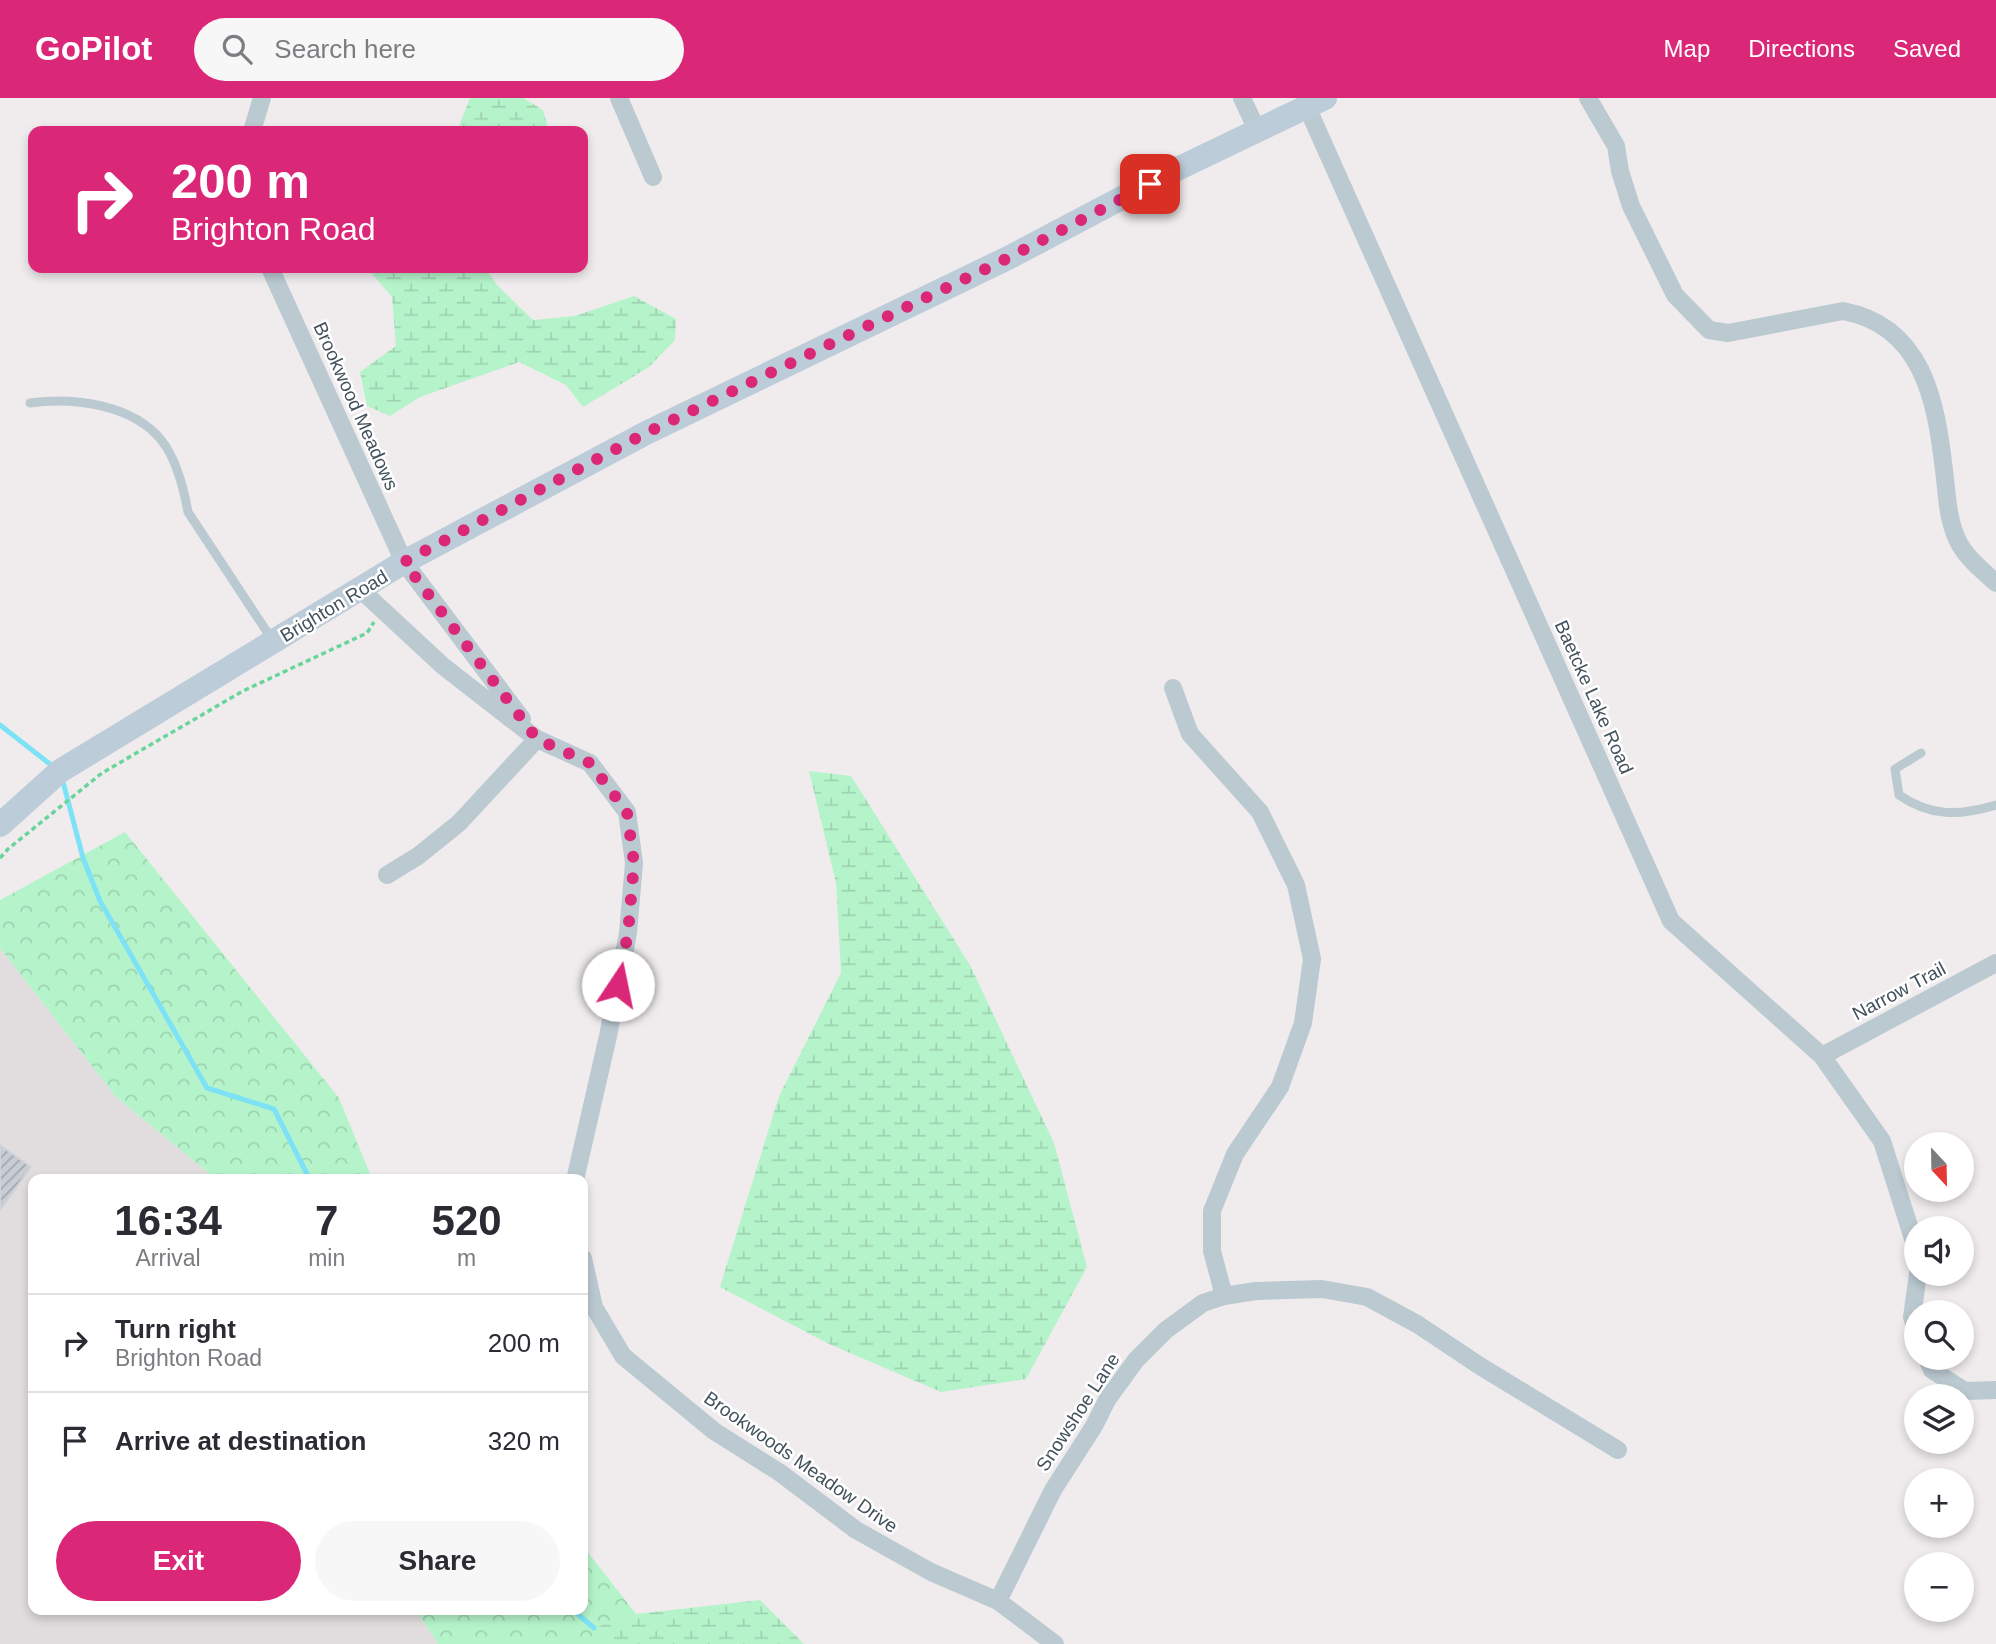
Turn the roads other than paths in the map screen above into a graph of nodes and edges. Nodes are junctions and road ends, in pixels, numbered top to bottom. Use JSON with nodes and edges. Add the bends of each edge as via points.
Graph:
{"nodes":[{"id":1,"x":262,"y":98,"type":"edge"},
{"id":2,"x":619,"y":98,"type":"edge"},
{"id":3,"x":1242,"y":98,"type":"edge"},
{"id":4,"x":1588,"y":98,"type":"edge"},
{"id":5,"x":1316,"y":103,"type":"edge"},
{"id":6,"x":254,"y":126,"type":"edge"},
{"id":7,"x":1257,"y":130,"type":"junction"},
{"id":8,"x":653,"y":177,"type":"dead end"},
{"id":9,"x":272,"y":273,"type":"edge"},
{"id":10,"x":30,"y":403,"type":"dead end"},
{"id":11,"x":404,"y":562,"type":"junction"},
{"id":12,"x":1996,"y":583,"type":"edge"},
{"id":13,"x":361,"y":590,"type":"junction"},
{"id":14,"x":274,"y":642,"type":"junction"},
{"id":15,"x":1173,"y":688,"type":"dead end"},
{"id":16,"x":537,"y":739,"type":"junction"},
{"id":17,"x":1921,"y":753,"type":"dead end"},
{"id":18,"x":1996,"y":805,"type":"edge"},
{"id":19,"x":0,"y":825,"type":"edge"},
{"id":20,"x":387,"y":875,"type":"dead end"},
{"id":21,"x":1996,"y":963,"type":"edge"},
{"id":22,"x":1822,"y":1056,"type":"junction"},
{"id":23,"x":576,"y":1174,"type":"edge"},
{"id":24,"x":1906,"y":1216,"type":"edge"},
{"id":25,"x":588,"y":1280,"type":"edge"},
{"id":26,"x":1224,"y":1296,"type":"junction"},
{"id":27,"x":1932,"y":1370,"type":"edge"},
{"id":28,"x":1996,"y":1390,"type":"edge"},
{"id":29,"x":1618,"y":1450,"type":"dead end"},
{"id":30,"x":998,"y":1601,"type":"junction"},
{"id":31,"x":1055,"y":1644,"type":"edge"}],
"edges":[{"from":1,"to":6,"type":"street"},
{"from":2,"to":8,"type":"street"},
{"from":3,"to":7,"type":"street"},
{"from":4,"to":12,"type":"street","via":[[1616,146],[1631,206],[1675,295],[1709,330],[1728,333],[1843,311],[1879,324],[1914,356],[1931,399],[1957,541]]},
{"from":5,"to":7,"type":"street","name":"Brighton Road"},
{"from":5,"to":22,"type":"street","name":"Baetcke Lake Road","via":[[1671,921]]},
{"from":7,"to":11,"type":"street","name":"Brighton Road","via":[[1008,258],[646,433]]},
{"from":9,"to":11,"type":"street","name":"Brookwood Meadows"},
{"from":10,"to":14,"type":"lane","via":[[56,400],[99,406],[135,418],[162,441],[188,513]]},
{"from":11,"to":13,"type":"street","name":"Brighton Road"},
{"from":11,"to":16,"type":"street"},
{"from":13,"to":14,"type":"street","name":"Brighton Road"},
{"from":13,"to":16,"type":"street","via":[[443,666]]},
{"from":14,"to":19,"type":"street","name":"Brighton Road","via":[[60,771]]},
{"from":15,"to":26,"type":"street","via":[[1190,734],[1260,811],[1296,886],[1312,959],[1303,1023],[1280,1087],[1235,1154],[1212,1210],[1212,1251]]},
{"from":16,"to":20,"type":"street","via":[[459,823]]},
{"from":16,"to":23,"type":"street","via":[[590,763],[627,812],[634,863],[628,933]]},
{"from":17,"to":18,"type":"lane","via":[[1895,769],[1899,795],[1916,806],[1946,813]]},
{"from":21,"to":22,"type":"street","name":"Narrow Trail"},
{"from":22,"to":24,"type":"street","name":"Baetcke Lake Road","via":[[1882,1141]]},
{"from":25,"to":30,"type":"street","name":"Brookwoods Meadow Drive","via":[[594,1307],[623,1356],[714,1431],[779,1472],[856,1530],[931,1572]]},
{"from":26,"to":29,"type":"street","name":"Snowshoe Lane","via":[[1322,1289],[1367,1297]]},
{"from":26,"to":30,"type":"street","name":"Snowshoe Lane","via":[[1203,1303],[1166,1331],[1107,1399],[1052,1490]]},
{"from":27,"to":28,"type":"street","via":[[1965,1391]]},
{"from":30,"to":31,"type":"street","name":"Brookwoods Meadow Drive"}]}
